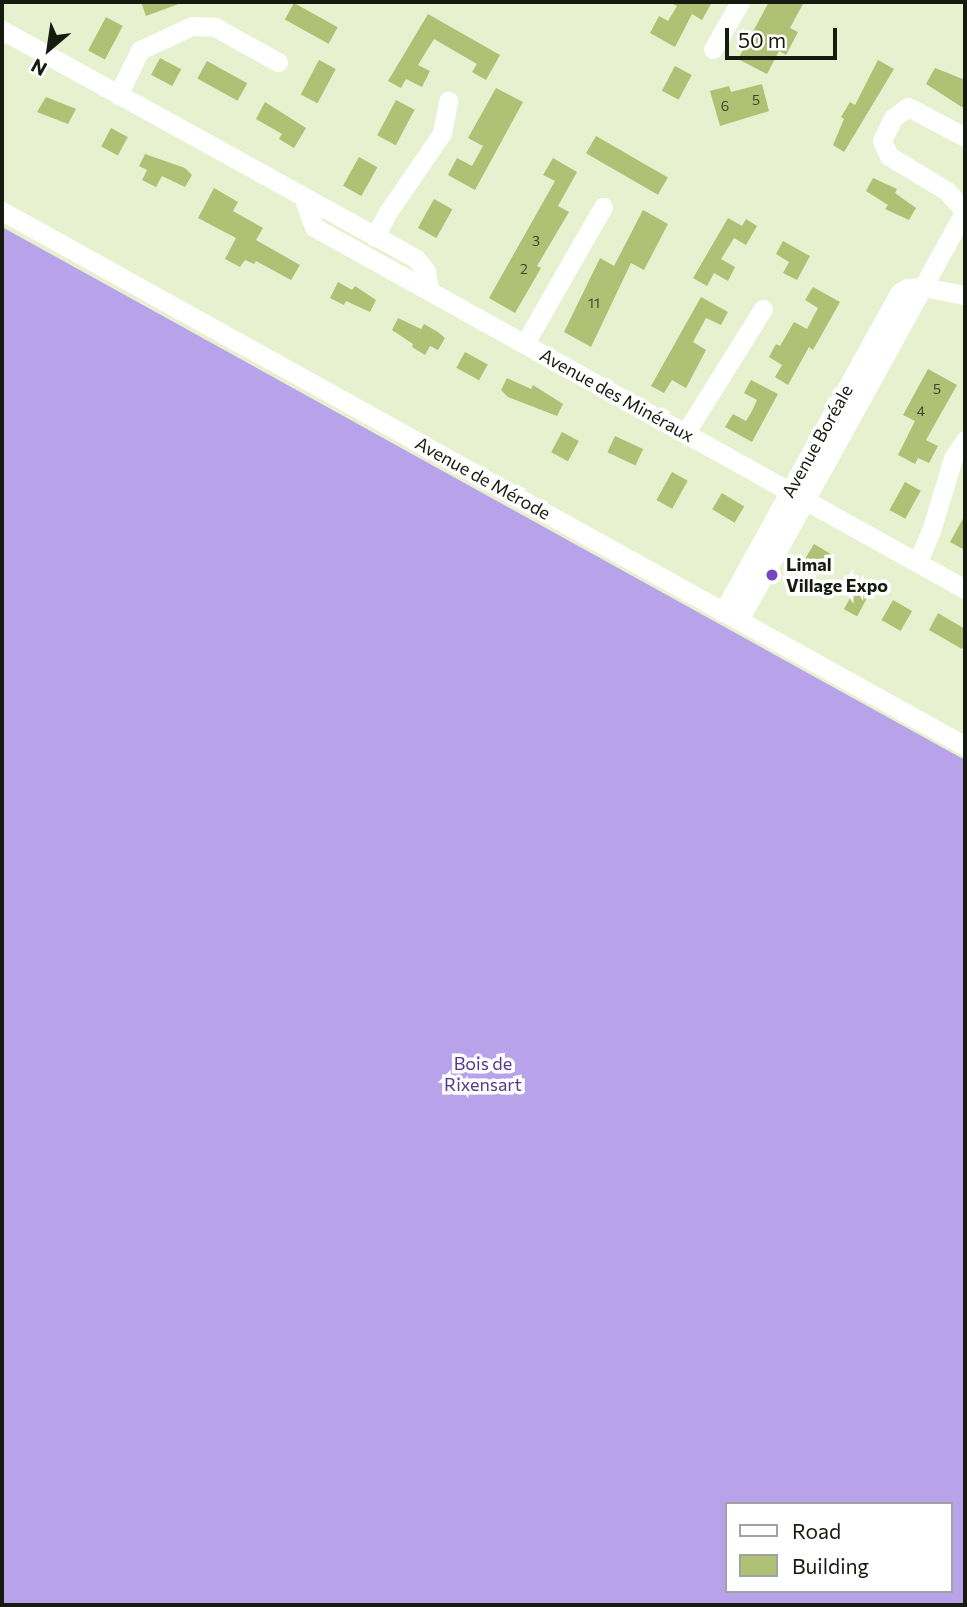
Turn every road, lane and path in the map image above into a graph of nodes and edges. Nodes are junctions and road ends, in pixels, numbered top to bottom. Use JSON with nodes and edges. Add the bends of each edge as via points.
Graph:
{"nodes":[{"id":1,"x":740,"y":2,"type":"edge"},
{"id":2,"x":2,"y":30,"type":"edge"},
{"id":3,"x":713,"y":49,"type":"dead end"},
{"id":4,"x":278,"y":62,"type":"dead end"},
{"id":5,"x":118,"y":95,"type":"junction"},
{"id":6,"x":448,"y":101,"type":"dead end"},
{"id":7,"x":965,"y":136,"type":"edge"},
{"id":8,"x":303,"y":197,"type":"junction"},
{"id":9,"x":603,"y":207,"type":"dead end"},
{"id":10,"x":2,"y":211,"type":"edge"},
{"id":11,"x":965,"y":212,"type":"edge"},
{"id":12,"x":375,"y":237,"type":"junction"},
{"id":13,"x":923,"y":287,"type":"junction"},
{"id":14,"x":429,"y":290,"type":"junction"},
{"id":15,"x":965,"y":295,"type":"edge"},
{"id":16,"x":763,"y":309,"type":"dead end"},
{"id":17,"x":525,"y":344,"type":"junction"},
{"id":18,"x":686,"y":432,"type":"junction"},
{"id":19,"x":965,"y":440,"type":"edge"},
{"id":20,"x":797,"y":495,"type":"junction"},
{"id":21,"x":918,"y":561,"type":"junction"},
{"id":22,"x":965,"y":589,"type":"edge"},
{"id":23,"x":731,"y":616,"type":"junction"},
{"id":24,"x":965,"y":746,"type":"edge"}],
"edges":[{"from":1,"to":3,"type":"street"},
{"from":2,"to":5,"type":"street"},
{"from":4,"to":5,"type":"street","via":[[215,27],[192,26],[140,50]]},
{"from":5,"to":8,"type":"street"},
{"from":6,"to":12,"type":"street","via":[[442,133]]},
{"from":7,"to":11,"type":"street","via":[[908,107],[892,118],[882,141],[889,156],[947,191]]},
{"from":8,"to":12,"type":"street"},
{"from":8,"to":14,"type":"street","name":"Avenue des Minéraux","via":[[314,227]]},
{"from":9,"to":17,"type":"street"},
{"from":10,"to":23,"type":"street","name":"Avenue de Mérode"},
{"from":11,"to":13,"type":"street","name":"Avenue Boréale"},
{"from":12,"to":14,"type":"street","via":[[423,266]]},
{"from":13,"to":15,"type":"street"},
{"from":13,"to":20,"type":"street","name":"Avenue Boréale"},
{"from":14,"to":17,"type":"street","name":"Avenue des Minéraux"},
{"from":16,"to":18,"type":"street"},
{"from":17,"to":18,"type":"street","name":"Avenue des Minéraux"},
{"from":18,"to":20,"type":"street","name":"Avenue des Minéraux"},
{"from":19,"to":21,"type":"street","via":[[953,458]]},
{"from":20,"to":21,"type":"street","name":"Avenue des Minéraux"},
{"from":20,"to":23,"type":"street","name":"Avenue Boréale"},
{"from":21,"to":22,"type":"street","name":"Avenue des Minéraux"},
{"from":23,"to":24,"type":"street","name":"Avenue de Mérode"}]}
